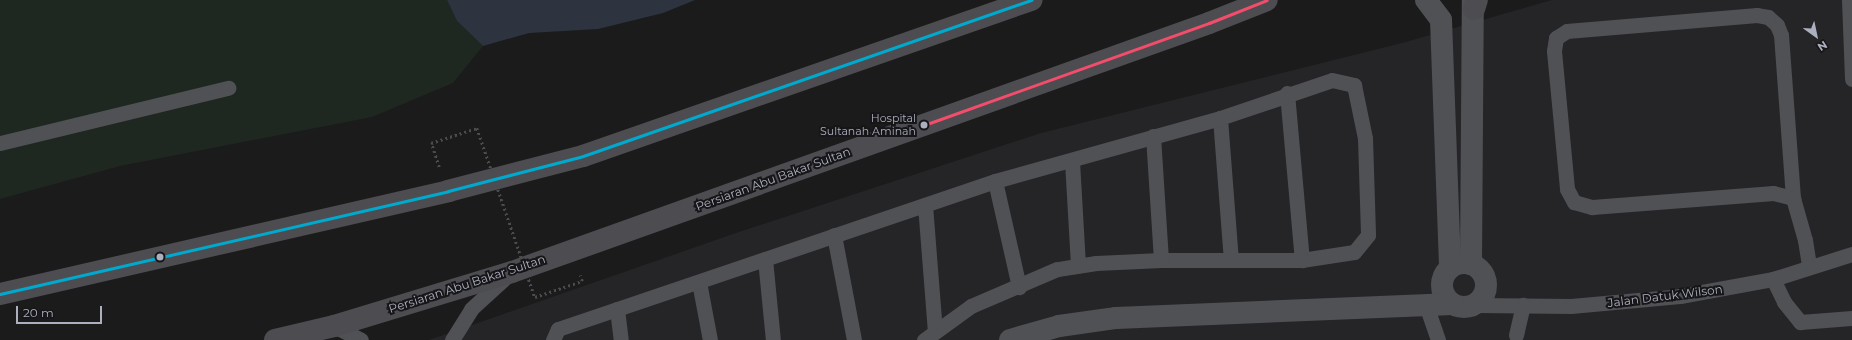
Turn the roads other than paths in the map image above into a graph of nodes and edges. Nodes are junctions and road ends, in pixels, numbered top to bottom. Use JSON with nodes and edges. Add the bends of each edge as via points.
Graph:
{"nodes":[{"id":1,"x":1032,"y":0,"type":"edge"},
{"id":2,"x":1267,"y":0,"type":"edge"},
{"id":3,"x":1426,"y":0,"type":"edge"},
{"id":4,"x":1849,"y":0,"type":"edge"},
{"id":5,"x":1475,"y":3,"type":"edge"},
{"id":6,"x":1852,"y":79,"type":"edge"},
{"id":7,"x":228,"y":88,"type":"dead end"},
{"id":8,"x":1287,"y":94,"type":"junction"},
{"id":9,"x":1220,"y":118,"type":"junction"},
{"id":10,"x":1153,"y":136,"type":"junction"},
{"id":11,"x":0,"y":143,"type":"edge"},
{"id":12,"x":1072,"y":161,"type":"junction"},
{"id":13,"x":995,"y":181,"type":"junction"},
{"id":14,"x":1793,"y":198,"type":"junction"},
{"id":15,"x":925,"y":205,"type":"junction"},
{"id":16,"x":834,"y":235,"type":"junction"},
{"id":17,"x":1852,"y":254,"type":"edge"},
{"id":18,"x":765,"y":259,"type":"junction"},
{"id":19,"x":1161,"y":260,"type":"junction"},
{"id":20,"x":1231,"y":260,"type":"junction"},
{"id":21,"x":1302,"y":260,"type":"junction"},
{"id":22,"x":1471,"y":264,"type":"junction"},
{"id":23,"x":1078,"y":266,"type":"junction"},
{"id":24,"x":1809,"y":266,"type":"junction"},
{"id":25,"x":1450,"y":268,"type":"junction"},
{"id":26,"x":512,"y":272,"type":"junction"},
{"id":27,"x":1773,"y":279,"type":"junction"},
{"id":28,"x":699,"y":282,"type":"junction"},
{"id":29,"x":1019,"y":287,"type":"junction"},
{"id":30,"x":0,"y":294,"type":"edge"},
{"id":31,"x":1426,"y":305,"type":"junction"},
{"id":32,"x":1464,"y":305,"type":"junction"},
{"id":33,"x":1523,"y":305,"type":"junction"},
{"id":34,"x":617,"y":309,"type":"junction"},
{"id":35,"x":1852,"y":318,"type":"edge"},
{"id":36,"x":334,"y":326,"type":"junction"},
{"id":37,"x":1516,"y":335,"type":"dead end"},
{"id":38,"x":930,"y":336,"type":"edge"},
{"id":39,"x":275,"y":340,"type":"edge"},
{"id":40,"x":361,"y":340,"type":"edge"},
{"id":41,"x":452,"y":340,"type":"edge"},
{"id":42,"x":553,"y":340,"type":"edge"},
{"id":43,"x":621,"y":340,"type":"edge"},
{"id":44,"x":710,"y":340,"type":"edge"},
{"id":45,"x":773,"y":340,"type":"edge"},
{"id":46,"x":854,"y":340,"type":"edge"},
{"id":47,"x":1010,"y":340,"type":"edge"},
{"id":48,"x":1438,"y":340,"type":"edge"}],
"edges":[{"from":1,"to":30,"type":"main road","via":[[583,156],[448,191]]},
{"from":2,"to":26,"type":"main road","name":"Persiaran Abu Bakar Sultan","via":[[1202,26]]},
{"from":3,"to":25,"type":"street","via":[[1441,20]]},
{"from":4,"to":6,"type":"lane"},
{"from":5,"to":22,"type":"street"},
{"from":7,"to":11,"type":"lane"},
{"from":8,"to":9,"type":"lane"},
{"from":8,"to":21,"type":"lane"},
{"from":8,"to":21,"type":"lane","via":[[1332,80],[1354,85],[1365,138],[1368,235],[1354,252]]},
{"from":9,"to":10,"type":"lane"},
{"from":9,"to":20,"type":"lane"},
{"from":10,"to":12,"type":"lane"},
{"from":10,"to":19,"type":"lane"},
{"from":12,"to":13,"type":"lane"},
{"from":12,"to":23,"type":"lane"},
{"from":13,"to":15,"type":"lane"},
{"from":13,"to":29,"type":"lane"},
{"from":14,"to":14,"type":"lane","via":[[1773,194],[1592,208],[1574,202],[1567,190],[1554,51],[1556,38],[1567,31],[1757,15],[1768,17],[1777,25],[1781,35]]},
{"from":14,"to":24,"type":"lane","via":[[1805,240]]},
{"from":15,"to":16,"type":"lane"},
{"from":15,"to":38,"type":"lane"},
{"from":16,"to":18,"type":"lane"},
{"from":16,"to":46,"type":"lane"},
{"from":17,"to":24,"type":"lane","name":"Jalan Datuk Wilson"},
{"from":18,"to":28,"type":"lane"},
{"from":18,"to":45,"type":"lane"},
{"from":19,"to":20,"type":"lane"},
{"from":19,"to":23,"type":"lane"},
{"from":20,"to":21,"type":"lane"},
{"from":22,"to":25,"type":"street","via":[[1464,262]]},
{"from":22,"to":32,"type":"street","via":[[1483,273],[1486,280],[1484,295]]},
{"from":23,"to":29,"type":"lane","via":[[1057,269]]},
{"from":24,"to":27,"type":"lane","name":"Jalan Datuk Wilson"},
{"from":25,"to":32,"type":"street","via":[[1442,280],[1442,287],[1447,300]]},
{"from":26,"to":36,"type":"main road","name":"Persiaran Abu Bakar Sultan"},
{"from":26,"to":41,"type":"lane","via":[[471,308]]},
{"from":27,"to":33,"type":"lane","name":"Jalan Datuk Wilson","via":[[1680,296],[1571,306]]},
{"from":27,"to":35,"type":"lane","via":[[1784,302],[1800,322]]},
{"from":28,"to":34,"type":"lane"},
{"from":28,"to":44,"type":"lane"},
{"from":29,"to":38,"type":"lane","via":[[972,306]]},
{"from":31,"to":32,"type":"street"},
{"from":31,"to":47,"type":"street","via":[[1116,318],[1059,326]]},
{"from":31,"to":48,"type":"lane"},
{"from":32,"to":33,"type":"lane","name":"Jalan Datuk Wilson"},
{"from":33,"to":37,"type":"lane"},
{"from":34,"to":42,"type":"lane","via":[[558,329]]},
{"from":34,"to":43,"type":"lane"},
{"from":36,"to":39,"type":"main road","name":"Persiaran Abu Bakar Sultan"},
{"from":36,"to":40,"type":"lane"}]}
